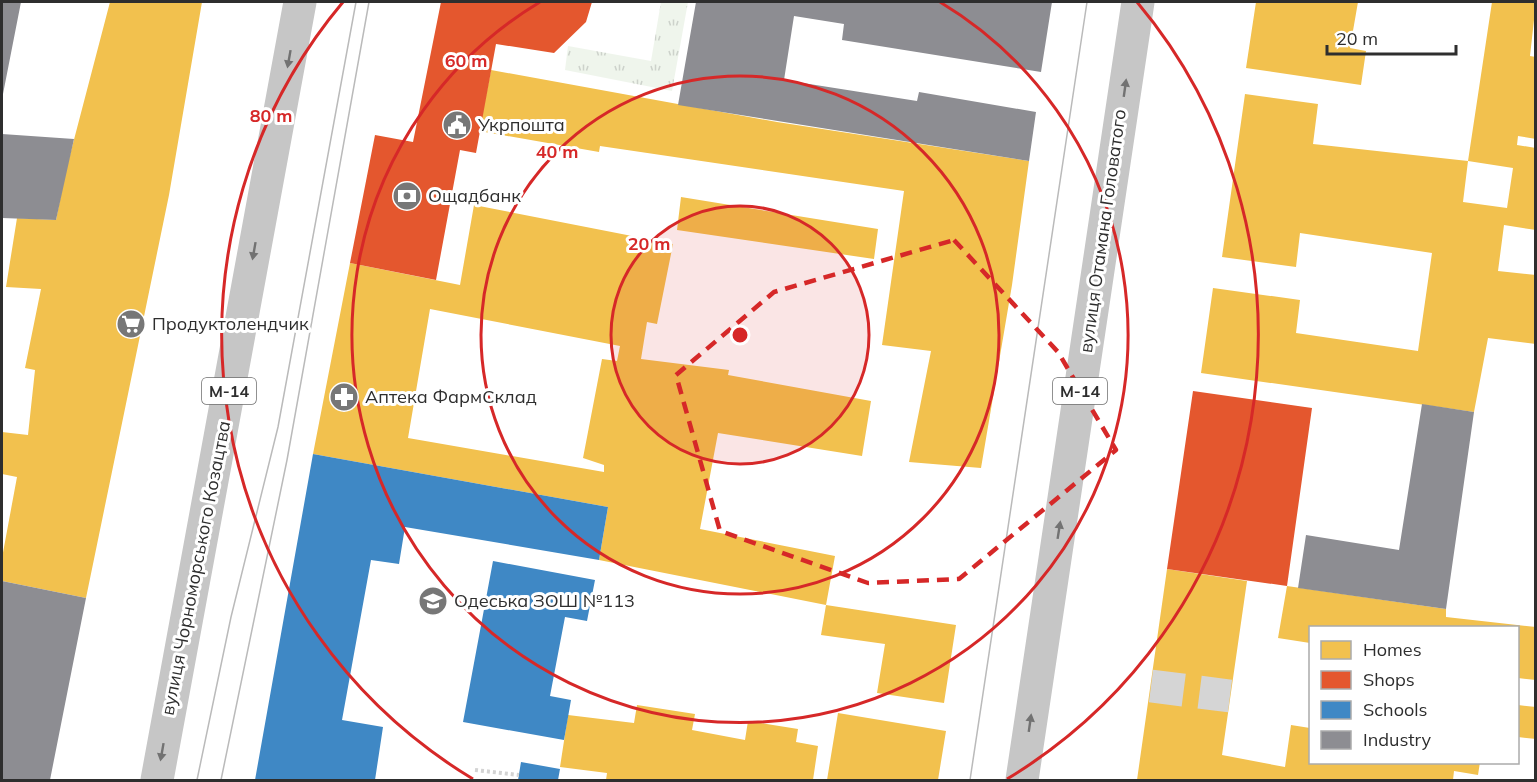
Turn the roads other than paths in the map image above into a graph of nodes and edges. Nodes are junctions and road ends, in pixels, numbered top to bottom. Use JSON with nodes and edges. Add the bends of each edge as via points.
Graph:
{"nodes":[{"id":1,"x":300,"y":2,"type":"edge"},
{"id":2,"x":1138,"y":2,"type":"edge"},
{"id":3,"x":157,"y":780,"type":"edge"},
{"id":4,"x":1022,"y":780,"type":"edge"}],
"edges":[{"from":1,"to":3,"type":"main road","name":"вулиця Чорноморського Козацтва","number":"М-14","one_way":true},
{"from":4,"to":2,"type":"main road","name":"вулиця Отамана Головатого","number":"М-14","one_way":true}]}
